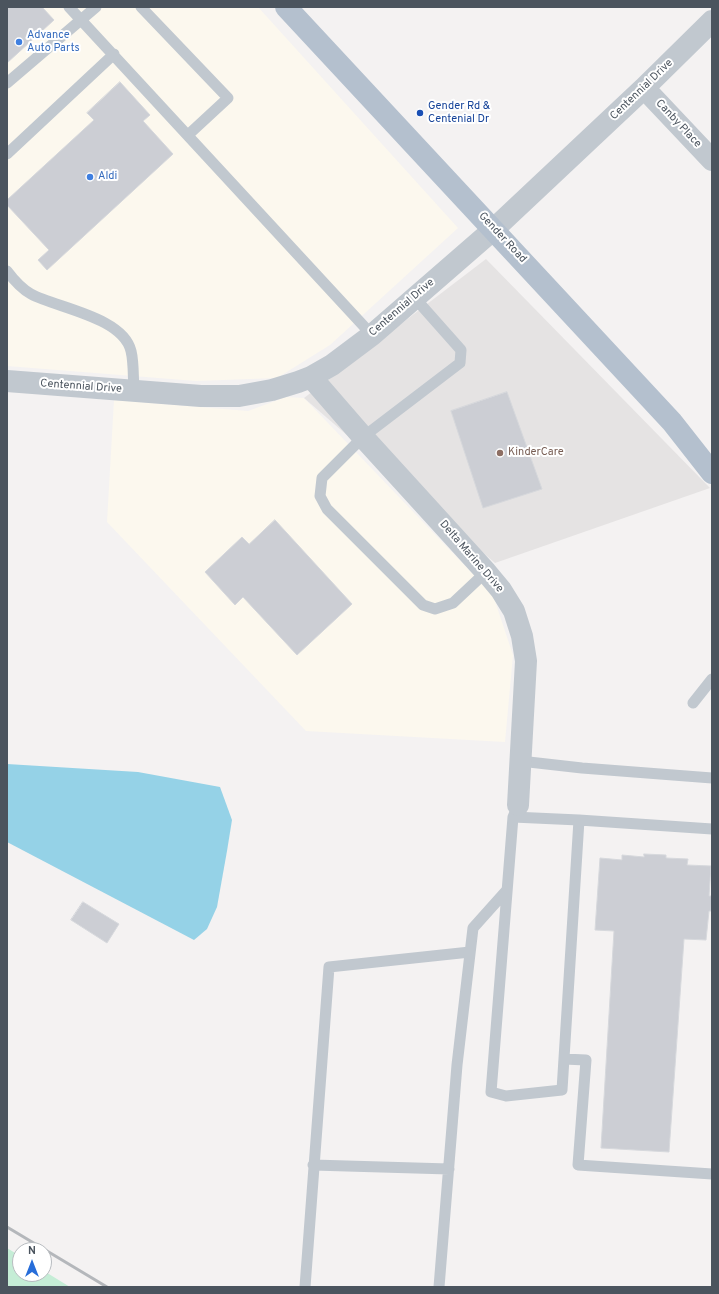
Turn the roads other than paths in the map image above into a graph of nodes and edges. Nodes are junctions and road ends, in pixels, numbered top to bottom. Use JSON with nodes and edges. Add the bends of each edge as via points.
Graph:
{"nodes":[{"id":1,"x":69,"y":7,"type":"edge"},
{"id":2,"x":96,"y":7,"type":"edge"},
{"id":3,"x":141,"y":7,"type":"edge"},
{"id":4,"x":286,"y":7,"type":"edge"},
{"id":5,"x":82,"y":20,"type":"junction"},
{"id":6,"x":712,"y":21,"type":"edge"},
{"id":7,"x":114,"y":54,"type":"junction"},
{"id":8,"x":7,"y":83,"type":"edge"},
{"id":9,"x":644,"y":88,"type":"junction"},
{"id":10,"x":188,"y":135,"type":"junction"},
{"id":11,"x":7,"y":154,"type":"edge"},
{"id":12,"x":712,"y":160,"type":"edge"},
{"id":13,"x":494,"y":229,"type":"junction"},
{"id":14,"x":7,"y":271,"type":"edge"},
{"id":15,"x":414,"y":297,"type":"junction"},
{"id":16,"x":372,"y":335,"type":"junction"},
{"id":17,"x":311,"y":377,"type":"junction"},
{"id":18,"x":7,"y":381,"type":"edge"},
{"id":19,"x":134,"y":391,"type":"junction"},
{"id":20,"x":363,"y":437,"type":"junction"},
{"id":21,"x":712,"y":473,"type":"edge"},
{"id":22,"x":486,"y":572,"type":"junction"},
{"id":23,"x":712,"y":679,"type":"edge"},
{"id":24,"x":693,"y":703,"type":"dead end"},
{"id":25,"x":520,"y":761,"type":"junction"},
{"id":26,"x":712,"y":778,"type":"edge"},
{"id":27,"x":515,"y":811,"type":"junction"},
{"id":28,"x":579,"y":820,"type":"junction"},
{"id":29,"x":712,"y":829,"type":"edge"},
{"id":30,"x":507,"y":890,"type":"junction"},
{"id":31,"x":470,"y":952,"type":"junction"},
{"id":32,"x":564,"y":1059,"type":"junction"},
{"id":33,"x":314,"y":1165,"type":"junction"},
{"id":34,"x":448,"y":1169,"type":"junction"},
{"id":35,"x":712,"y":1174,"type":"edge"},
{"id":36,"x":305,"y":1287,"type":"edge"},
{"id":37,"x":439,"y":1287,"type":"edge"}],
"edges":[{"from":1,"to":5,"type":"lane"},
{"from":2,"to":5,"type":"lane"},
{"from":3,"to":10,"type":"lane","via":[[228,98]]},
{"from":4,"to":13,"type":"main road","name":"Gender Road"},
{"from":5,"to":7,"type":"lane"},
{"from":5,"to":8,"type":"lane"},
{"from":6,"to":9,"type":"street","name":"Centennial Drive"},
{"from":7,"to":10,"type":"lane"},
{"from":7,"to":11,"type":"lane"},
{"from":9,"to":12,"type":"street","name":"Canby Place"},
{"from":9,"to":13,"type":"street","name":"Centennial Drive"},
{"from":10,"to":16,"type":"lane"},
{"from":13,"to":15,"type":"street","name":"Centennial Drive"},
{"from":13,"to":21,"type":"main road","name":"Gender Road","via":[[672,422]]},
{"from":14,"to":19,"type":"lane","via":[[30,294],[89,315],[120,333],[131,350]]},
{"from":15,"to":16,"type":"street","name":"Centennial Drive"},
{"from":15,"to":20,"type":"lane","via":[[461,350],[460,363]]},
{"from":16,"to":17,"type":"street","name":"Centennial Drive","via":[[332,365]]},
{"from":17,"to":19,"type":"street","name":"Centennial Drive","via":[[272,390],[239,396]]},
{"from":17,"to":20,"type":"street","name":"Delta Marine Drive"},
{"from":18,"to":19,"type":"street","name":"Centennial Drive"},
{"from":20,"to":22,"type":"street","name":"Delta Marine Drive"},
{"from":20,"to":22,"type":"lane","via":[[322,478],[320,496],[327,509],[424,605],[435,609],[453,603]]},
{"from":22,"to":25,"type":"street","name":"Delta Marine Drive","via":[[514,611],[522,636],[526,661]]},
{"from":23,"to":24,"type":"lane"},
{"from":25,"to":26,"type":"lane"},
{"from":25,"to":27,"type":"street","name":"Delta Marine Drive"},
{"from":27,"to":28,"type":"lane"},
{"from":27,"to":30,"type":"lane"},
{"from":28,"to":29,"type":"lane"},
{"from":28,"to":32,"type":"lane"},
{"from":30,"to":31,"type":"lane","via":[[473,928]]},
{"from":30,"to":32,"type":"lane","via":[[491,1092],[506,1096],[562,1090]]},
{"from":31,"to":33,"type":"lane","via":[[329,967]]},
{"from":31,"to":34,"type":"lane"},
{"from":32,"to":35,"type":"lane","via":[[586,1060],[578,1165]]},
{"from":33,"to":34,"type":"lane"},
{"from":33,"to":36,"type":"lane"},
{"from":34,"to":37,"type":"lane"}]}
